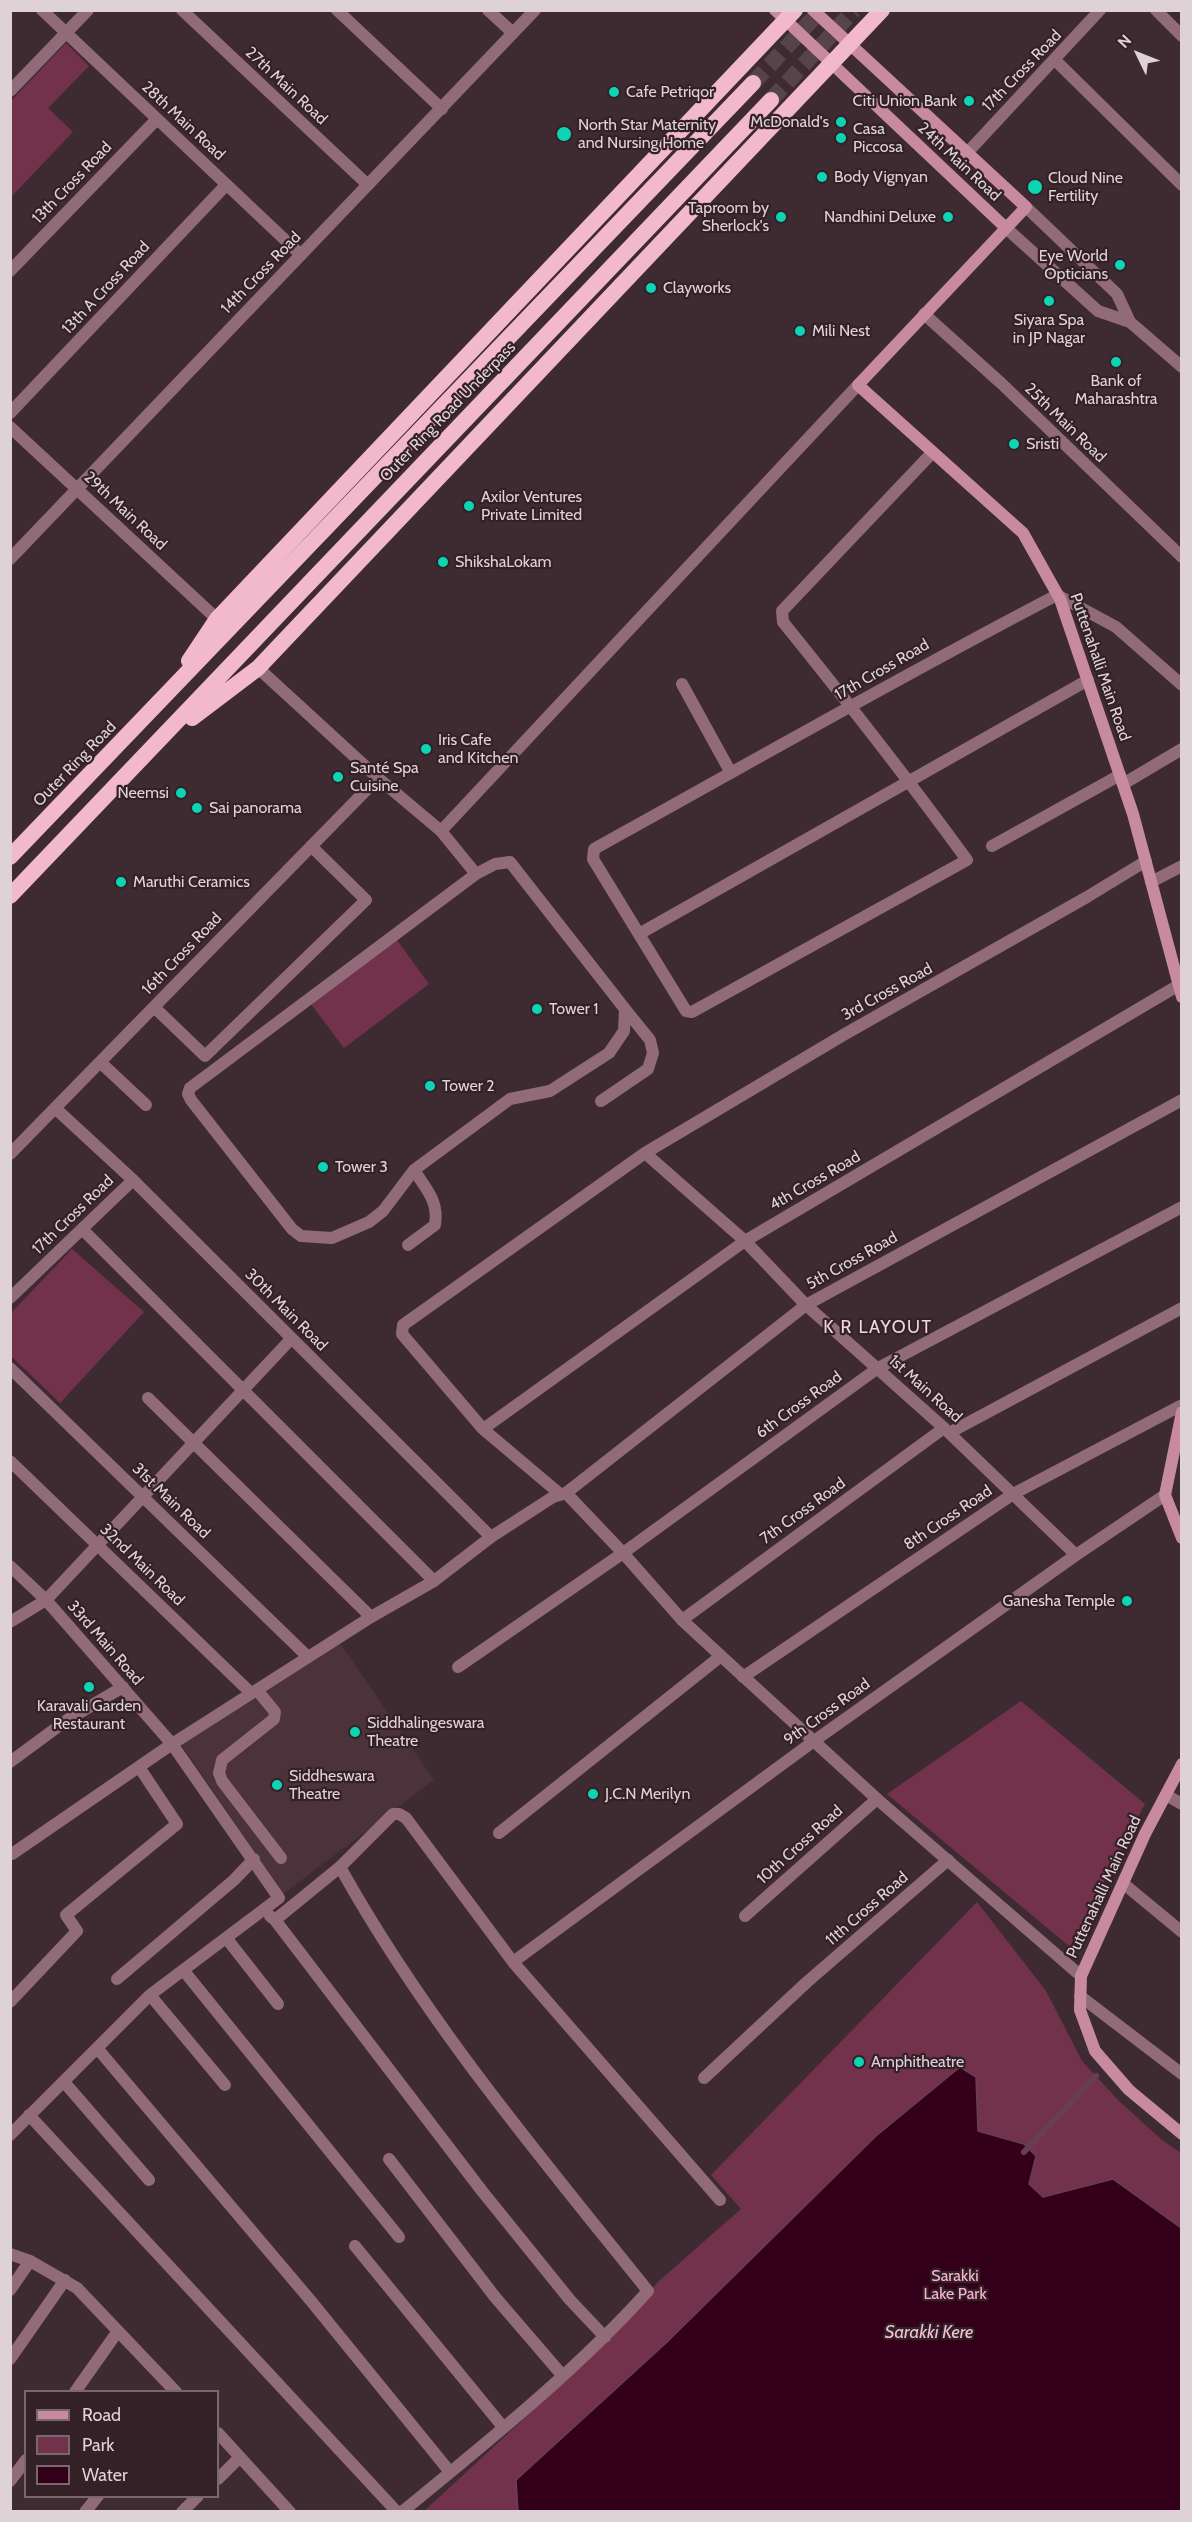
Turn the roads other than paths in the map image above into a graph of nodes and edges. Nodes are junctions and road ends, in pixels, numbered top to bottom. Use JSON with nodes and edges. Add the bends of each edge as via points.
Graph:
{"nodes":[{"id":1,"x":42,"y":10,"type":"edge"},
{"id":2,"x":88,"y":10,"type":"edge"},
{"id":3,"x":182,"y":10,"type":"edge"},
{"id":4,"x":337,"y":10,"type":"edge"},
{"id":5,"x":488,"y":10,"type":"edge"},
{"id":6,"x":535,"y":10,"type":"edge"},
{"id":7,"x":813,"y":10,"type":"edge"},
{"id":8,"x":882,"y":10,"type":"edge"},
{"id":9,"x":1100,"y":10,"type":"edge"},
{"id":10,"x":1156,"y":10,"type":"edge"},
{"id":11,"x":785,"y":14,"type":"edge"},
{"id":12,"x":66,"y":33,"type":"junction"},
{"id":13,"x":513,"y":33,"type":"junction"},
{"id":14,"x":1182,"y":36,"type":"edge"},
{"id":15,"x":849,"y":45,"type":"junction"},
{"id":16,"x":1055,"y":60,"type":"junction"},
{"id":17,"x":831,"y":64,"type":"junction"},
{"id":18,"x":753,"y":83,"type":"tunnel mouth"},
{"id":19,"x":10,"y":91,"type":"edge"},
{"id":20,"x":771,"y":100,"type":"tunnel mouth"},
{"id":21,"x":442,"y":109,"type":"junction"},
{"id":22,"x":157,"y":119,"type":"junction"},
{"id":23,"x":967,"y":153,"type":"junction"},
{"id":24,"x":226,"y":184,"type":"junction"},
{"id":25,"x":369,"y":185,"type":"junction"},
{"id":26,"x":1182,"y":185,"type":"edge"},
{"id":27,"x":1026,"y":207,"type":"junction"},
{"id":28,"x":1006,"y":228,"type":"junction"},
{"id":29,"x":302,"y":255,"type":"junction"},
{"id":30,"x":10,"y":271,"type":"edge"},
{"id":31,"x":924,"y":314,"type":"junction"},
{"id":32,"x":1130,"y":322,"type":"junction"},
{"id":33,"x":1182,"y":367,"type":"edge"},
{"id":34,"x":858,"y":385,"type":"junction"},
{"id":35,"x":10,"y":413,"type":"edge"},
{"id":36,"x":10,"y":427,"type":"edge"},
{"id":37,"x":932,"y":453,"type":"junction"},
{"id":38,"x":77,"y":489,"type":"junction"},
{"id":39,"x":1182,"y":557,"type":"edge"},
{"id":40,"x":10,"y":559,"type":"edge"},
{"id":41,"x":1057,"y":595,"type":"junction"},
{"id":42,"x":217,"y":619,"type":"junction"},
{"id":43,"x":258,"y":668,"type":"junction"},
{"id":44,"x":1088,"y":680,"type":"junction"},
{"id":45,"x":682,"y":684,"type":"dead end"},
{"id":46,"x":1182,"y":685,"type":"edge"},
{"id":47,"x":165,"y":697,"type":"junction"},
{"id":48,"x":852,"y":707,"type":"junction"},
{"id":49,"x":151,"y":749,"type":"junction"},
{"id":50,"x":1182,"y":749,"type":"edge"},
{"id":51,"x":731,"y":773,"type":"junction"},
{"id":52,"x":378,"y":778,"type":"junction"},
{"id":53,"x":1121,"y":780,"type":"junction"},
{"id":54,"x":910,"y":781,"type":"junction"},
{"id":55,"x":441,"y":831,"type":"junction"},
{"id":56,"x":311,"y":846,"type":"junction"},
{"id":57,"x":992,"y":846,"type":"dead end"},
{"id":58,"x":10,"y":857,"type":"edge"},
{"id":59,"x":1146,"y":861,"type":"junction"},
{"id":60,"x":1182,"y":866,"type":"edge"},
{"id":61,"x":476,"y":874,"type":"junction"},
{"id":62,"x":1151,"y":882,"type":"junction"},
{"id":63,"x":10,"y":896,"type":"edge"},
{"id":64,"x":639,"y":934,"type":"junction"},
{"id":65,"x":1178,"y":968,"type":"edge"},
{"id":66,"x":1180,"y":991,"type":"edge"},
{"id":67,"x":154,"y":1007,"type":"junction"},
{"id":68,"x":625,"y":1009,"type":"junction"},
{"id":69,"x":100,"y":1062,"type":"junction"},
{"id":70,"x":1182,"y":1100,"type":"edge"},
{"id":71,"x":601,"y":1101,"type":"dead end"},
{"id":72,"x":146,"y":1105,"type":"dead end"},
{"id":73,"x":55,"y":1108,"type":"junction"},
{"id":74,"x":645,"y":1153,"type":"junction"},
{"id":75,"x":10,"y":1154,"type":"edge"},
{"id":76,"x":414,"y":1170,"type":"junction"},
{"id":77,"x":133,"y":1180,"type":"junction"},
{"id":78,"x":1182,"y":1207,"type":"edge"},
{"id":79,"x":82,"y":1229,"type":"junction"},
{"id":80,"x":745,"y":1241,"type":"junction"},
{"id":81,"x":408,"y":1245,"type":"dead end"},
{"id":82,"x":10,"y":1298,"type":"edge"},
{"id":83,"x":806,"y":1305,"type":"junction"},
{"id":84,"x":1182,"y":1308,"type":"edge"},
{"id":85,"x":291,"y":1339,"type":"junction"},
{"id":86,"x":10,"y":1368,"type":"edge"},
{"id":87,"x":878,"y":1368,"type":"junction"},
{"id":88,"x":242,"y":1389,"type":"junction"},
{"id":89,"x":148,"y":1398,"type":"dead end"},
{"id":90,"x":1182,"y":1405,"type":"edge"},
{"id":91,"x":1182,"y":1412,"type":"edge"},
{"id":92,"x":483,"y":1429,"type":"junction"},
{"id":93,"x":946,"y":1430,"type":"junction"},
{"id":94,"x":193,"y":1442,"type":"junction"},
{"id":95,"x":10,"y":1461,"type":"edge"},
{"id":96,"x":563,"y":1493,"type":"junction"},
{"id":97,"x":1013,"y":1494,"type":"junction"},
{"id":98,"x":1165,"y":1495,"type":"junction"},
{"id":99,"x":143,"y":1496,"type":"junction"},
{"id":100,"x":491,"y":1537,"type":"junction"},
{"id":101,"x":1182,"y":1538,"type":"edge"},
{"id":102,"x":97,"y":1544,"type":"junction"},
{"id":103,"x":623,"y":1553,"type":"junction"},
{"id":104,"x":1076,"y":1555,"type":"junction"},
{"id":105,"x":10,"y":1566,"type":"edge"},
{"id":106,"x":434,"y":1581,"type":"junction"},
{"id":107,"x":46,"y":1600,"type":"junction"},
{"id":108,"x":371,"y":1617,"type":"junction"},
{"id":109,"x":682,"y":1620,"type":"junction"},
{"id":110,"x":10,"y":1622,"type":"edge"},
{"id":111,"x":721,"y":1656,"type":"junction"},
{"id":112,"x":308,"y":1657,"type":"junction"},
{"id":113,"x":458,"y":1667,"type":"dead end"},
{"id":114,"x":743,"y":1677,"type":"junction"},
{"id":115,"x":123,"y":1687,"type":"junction"},
{"id":116,"x":254,"y":1692,"type":"junction"},
{"id":117,"x":814,"y":1741,"type":"junction"},
{"id":118,"x":172,"y":1744,"type":"junction"},
{"id":119,"x":10,"y":1762,"type":"edge"},
{"id":120,"x":1182,"y":1764,"type":"edge"},
{"id":121,"x":139,"y":1767,"type":"junction"},
{"id":122,"x":1167,"y":1795,"type":"junction"},
{"id":123,"x":877,"y":1799,"type":"junction"},
{"id":124,"x":1182,"y":1804,"type":"edge"},
{"id":125,"x":499,"y":1833,"type":"dead end"},
{"id":126,"x":12,"y":1854,"type":"dead end"},
{"id":127,"x":282,"y":1858,"type":"dead end"},
{"id":128,"x":254,"y":1859,"type":"junction"},
{"id":129,"x":948,"y":1860,"type":"junction"},
{"id":130,"x":340,"y":1867,"type":"junction"},
{"id":131,"x":1124,"y":1884,"type":"junction"},
{"id":132,"x":261,"y":1911,"type":"junction"},
{"id":133,"x":745,"y":1916,"type":"dead end"},
{"id":134,"x":275,"y":1920,"type":"junction"},
{"id":135,"x":1182,"y":1932,"type":"edge"},
{"id":136,"x":226,"y":1939,"type":"junction"},
{"id":137,"x":513,"y":1962,"type":"junction"},
{"id":138,"x":184,"y":1971,"type":"junction"},
{"id":139,"x":1081,"y":1976,"type":"junction"},
{"id":140,"x":117,"y":1979,"type":"dead end"},
{"id":141,"x":150,"y":1995,"type":"junction"},
{"id":142,"x":1080,"y":1996,"type":"junction"},
{"id":143,"x":10,"y":2002,"type":"edge"},
{"id":144,"x":278,"y":2004,"type":"dead end"},
{"id":145,"x":97,"y":2048,"type":"junction"},
{"id":146,"x":1182,"y":2074,"type":"edge"},
{"id":147,"x":704,"y":2078,"type":"dead end"},
{"id":148,"x":64,"y":2082,"type":"junction"},
{"id":149,"x":225,"y":2085,"type":"dead end"},
{"id":150,"x":29,"y":2115,"type":"junction"},
{"id":151,"x":1182,"y":2134,"type":"edge"},
{"id":152,"x":10,"y":2135,"type":"edge"},
{"id":153,"x":389,"y":2159,"type":"dead end"},
{"id":154,"x":149,"y":2180,"type":"dead end"},
{"id":155,"x":720,"y":2200,"type":"dead end"},
{"id":156,"x":399,"y":2237,"type":"dead end"},
{"id":157,"x":355,"y":2246,"type":"dead end"},
{"id":158,"x":10,"y":2254,"type":"edge"},
{"id":159,"x":30,"y":2261,"type":"junction"},
{"id":160,"x":65,"y":2280,"type":"junction"},
{"id":161,"x":10,"y":2290,"type":"edge"},
{"id":162,"x":118,"y":2331,"type":"junction"},
{"id":163,"x":605,"y":2337,"type":"junction"},
{"id":164,"x":10,"y":2359,"type":"edge"},
{"id":165,"x":562,"y":2375,"type":"junction"},
{"id":166,"x":76,"y":2390,"type":"edge"},
{"id":167,"x":175,"y":2390,"type":"edge"},
{"id":168,"x":503,"y":2427,"type":"junction"},
{"id":169,"x":219,"y":2434,"type":"edge"},
{"id":170,"x":240,"y":2457,"type":"junction"},
{"id":171,"x":24,"y":2463,"type":"edge"},
{"id":172,"x":450,"y":2472,"type":"junction"},
{"id":173,"x":219,"y":2478,"type":"edge"},
{"id":174,"x":10,"y":2481,"type":"edge"},
{"id":175,"x":96,"y":2498,"type":"edge"},
{"id":176,"x":196,"y":2498,"type":"edge"},
{"id":177,"x":85,"y":2511,"type":"edge"},
{"id":178,"x":182,"y":2511,"type":"edge"},
{"id":179,"x":290,"y":2511,"type":"edge"},
{"id":180,"x":397,"y":2511,"type":"edge"},
{"id":181,"x":402,"y":2511,"type":"edge"}],
"edges":[{"from":1,"to":12,"type":"street","name":"28th Main Road"},
{"from":2,"to":12,"type":"street"},
{"from":3,"to":25,"type":"street","name":"27th Main Road"},
{"from":4,"to":21,"type":"street"},
{"from":5,"to":13,"type":"street"},
{"from":6,"to":13,"type":"street","name":"14th Cross Road"},
{"from":7,"to":15,"type":"main road","name":"24th Main Road"},
{"from":8,"to":15,"type":"highway"},
{"from":9,"to":16,"type":"street","name":"17th Cross Road"},
{"from":10,"to":14,"type":"street"},
{"from":11,"to":17,"type":"main road","name":"24th Main Road"},
{"from":11,"to":42,"type":"highway"},
{"from":12,"to":19,"type":"street"},
{"from":12,"to":22,"type":"street","name":"28th Main Road"},
{"from":13,"to":21,"type":"street","name":"14th Cross Road"},
{"from":15,"to":17,"type":"highway"},
{"from":15,"to":23,"type":"main road","name":"24th Main Road"},
{"from":16,"to":23,"type":"street","name":"17th Cross Road"},
{"from":16,"to":26,"type":"street"},
{"from":17,"to":28,"type":"main road","name":"24th Main Road"},
{"from":17,"to":43,"type":"highway"},
{"from":18,"to":47,"type":"highway","name":"Outer Ring Road Underpass"},
{"from":20,"to":49,"type":"highway","name":"Outer Ring Road Underpass"},
{"from":21,"to":25,"type":"street","name":"14th Cross Road"},
{"from":22,"to":24,"type":"street","name":"28th Main Road"},
{"from":22,"to":30,"type":"street","name":"13th Cross Road"},
{"from":23,"to":27,"type":"main road","name":"24th Main Road"},
{"from":24,"to":29,"type":"street","name":"28th Main Road"},
{"from":24,"to":35,"type":"street","name":"13th A Cross Road"},
{"from":25,"to":29,"type":"street","name":"14th Cross Road"},
{"from":27,"to":28,"type":"main road"},
{"from":27,"to":32,"type":"street","name":"24th Main Road","via":[[1117,294]]},
{"from":28,"to":31,"type":"main road"},
{"from":28,"to":32,"type":"street","name":"24th Main Road","via":[[1098,311]]},
{"from":29,"to":38,"type":"street","name":"14th Cross Road"},
{"from":31,"to":34,"type":"main road"},
{"from":31,"to":39,"type":"street","name":"25th Main Road"},
{"from":32,"to":33,"type":"street","name":"24th Main Road"},
{"from":34,"to":37,"type":"main road","name":"Puttenahalli Main Road"},
{"from":34,"to":55,"type":"street"},
{"from":36,"to":38,"type":"street","name":"29th Main Road"},
{"from":37,"to":41,"type":"main road","name":"Puttenahalli Main Road","via":[[1023,533]]},
{"from":37,"to":48,"type":"street","via":[[782,611],[783,622]]},
{"from":38,"to":40,"type":"street","name":"14th Cross Road"},
{"from":38,"to":42,"type":"street","name":"29th Main Road"},
{"from":41,"to":44,"type":"main road","name":"Puttenahalli Main Road"},
{"from":41,"to":46,"type":"street","via":[[1116,627]]},
{"from":41,"to":48,"type":"street","name":"17th Cross Road"},
{"from":42,"to":47,"type":"highway"},
{"from":43,"to":49,"type":"highway"},
{"from":43,"to":52,"type":"street"},
{"from":44,"to":53,"type":"main road","name":"Puttenahalli Main Road"},
{"from":44,"to":54,"type":"street"},
{"from":45,"to":51,"type":"street"},
{"from":47,"to":58,"type":"highway","name":"Outer Ring Road"},
{"from":48,"to":51,"type":"street","name":"17th Cross Road"},
{"from":48,"to":54,"type":"street"},
{"from":49,"to":63,"type":"highway"},
{"from":50,"to":53,"type":"street"},
{"from":51,"to":64,"type":"street","name":"17th Cross Road","via":[[594,849],[593,859]]},
{"from":52,"to":55,"type":"street"},
{"from":52,"to":56,"type":"street","name":"16th Cross Road"},
{"from":53,"to":57,"type":"street"},
{"from":53,"to":59,"type":"main road","name":"Puttenahalli Main Road"},
{"from":54,"to":64,"type":"street"},
{"from":54,"to":64,"type":"street","via":[[967,860],[689,1013]]},
{"from":55,"to":61,"type":"street"},
{"from":56,"to":67,"type":"street","name":"16th Cross Road"},
{"from":56,"to":67,"type":"street","via":[[366,900],[205,1056]]},
{"from":59,"to":62,"type":"main road","name":"Puttenahalli Main Road"},
{"from":59,"to":74,"type":"street","name":"3rd Cross Road"},
{"from":60,"to":62,"type":"street"},
{"from":61,"to":68,"type":"street","via":[[495,864],[510,862]]},
{"from":61,"to":76,"type":"street","via":[[190,1088],[188,1094],[301,1236],[333,1238],[369,1222],[383,1211]]},
{"from":62,"to":65,"type":"main road","name":"Puttenahalli Main Road"},
{"from":65,"to":66,"type":"main road","name":"Puttenahalli Main Road"},
{"from":66,"to":80,"type":"street","name":"4th Cross Road"},
{"from":67,"to":69,"type":"street","name":"16th Cross Road"},
{"from":68,"to":71,"type":"street","via":[[650,1040],[653,1053],[648,1069]]},
{"from":68,"to":76,"type":"street","via":[[624,1031],[609,1053],[550,1091],[510,1099]]},
{"from":69,"to":72,"type":"street"},
{"from":69,"to":73,"type":"street","name":"16th Cross Road"},
{"from":70,"to":83,"type":"street","name":"5th Cross Road"},
{"from":73,"to":75,"type":"street","name":"16th Cross Road"},
{"from":73,"to":77,"type":"street","name":"30th Main Road"},
{"from":74,"to":80,"type":"street","name":"1st Main Road"},
{"from":74,"to":92,"type":"street","name":"3rd Cross Road","via":[[403,1325],[402,1334]]},
{"from":76,"to":81,"type":"street","via":[[435,1201],[437,1213],[435,1225]]},
{"from":77,"to":79,"type":"street","name":"17th Cross Road"},
{"from":77,"to":85,"type":"street","name":"30th Main Road"},
{"from":78,"to":87,"type":"street","name":"6th Cross Road"},
{"from":79,"to":82,"type":"street","name":"17th Cross Road"},
{"from":79,"to":88,"type":"street"},
{"from":80,"to":83,"type":"street","name":"1st Main Road"},
{"from":80,"to":92,"type":"street","name":"4th Cross Road"},
{"from":83,"to":87,"type":"street","name":"1st Main Road"},
{"from":83,"to":96,"type":"street","name":"5th Cross Road"},
{"from":84,"to":93,"type":"street","name":"7th Cross Road"},
{"from":85,"to":88,"type":"street"},
{"from":85,"to":100,"type":"street","name":"30th Main Road"},
{"from":86,"to":99,"type":"street","name":"31st Main Road"},
{"from":87,"to":93,"type":"street","name":"1st Main Road"},
{"from":87,"to":103,"type":"street","name":"6th Cross Road"},
{"from":88,"to":94,"type":"street"},
{"from":88,"to":106,"type":"street"},
{"from":89,"to":94,"type":"street"},
{"from":90,"to":97,"type":"street","name":"8th Cross Road"},
{"from":91,"to":98,"type":"main road"},
{"from":92,"to":96,"type":"street","name":"3rd Cross Road"},
{"from":93,"to":97,"type":"street","name":"1st Main Road"},
{"from":93,"to":109,"type":"street","name":"7th Cross Road"},
{"from":94,"to":99,"type":"street"},
{"from":94,"to":108,"type":"street"},
{"from":95,"to":102,"type":"street","name":"32nd Main Road"},
{"from":96,"to":100,"type":"street","name":"5th Cross Road"},
{"from":96,"to":103,"type":"street","name":"3rd Cross Road"},
{"from":97,"to":104,"type":"street","name":"1st Main Road"},
{"from":97,"to":114,"type":"street","name":"8th Cross Road"},
{"from":98,"to":101,"type":"main road"},
{"from":98,"to":104,"type":"street","name":"9th Cross Road"},
{"from":99,"to":102,"type":"street"},
{"from":99,"to":112,"type":"street","name":"31st Main Road"},
{"from":100,"to":106,"type":"street","name":"5th Cross Road"},
{"from":102,"to":107,"type":"street"},
{"from":102,"to":116,"type":"street","name":"32nd Main Road"},
{"from":103,"to":109,"type":"street","name":"3rd Cross Road"},
{"from":103,"to":113,"type":"street","name":"6th Cross Road"},
{"from":104,"to":117,"type":"street","name":"9th Cross Road"},
{"from":105,"to":107,"type":"street","name":"33rd Main Road"},
{"from":106,"to":108,"type":"street","name":"5th Cross Road"},
{"from":107,"to":110,"type":"street"},
{"from":107,"to":115,"type":"street","name":"33rd Main Road"},
{"from":108,"to":112,"type":"street","name":"5th Cross Road"},
{"from":109,"to":111,"type":"street","name":"3rd Cross Road"},
{"from":111,"to":114,"type":"street","name":"3rd Cross Road"},
{"from":111,"to":125,"type":"street"},
{"from":112,"to":116,"type":"street","name":"5th Cross Road"},
{"from":114,"to":117,"type":"street","name":"3rd Cross Road"},
{"from":115,"to":118,"type":"street","name":"33rd Main Road"},
{"from":115,"to":119,"type":"street","via":[[67,1720]]},
{"from":116,"to":118,"type":"street","name":"5th Cross Road"},
{"from":116,"to":127,"type":"street","name":"32nd Main Road","via":[[275,1712],[274,1719],[222,1760],[219,1773]]},
{"from":117,"to":123,"type":"street","name":"3rd Cross Road"},
{"from":117,"to":137,"type":"street","name":"9th Cross Road"},
{"from":118,"to":121,"type":"street","name":"5th Cross Road"},
{"from":118,"to":128,"type":"street","name":"33rd Main Road"},
{"from":120,"to":122,"type":"main road","name":"Puttenahalli Main Road"},
{"from":121,"to":126,"type":"street","name":"5th Cross Road"},
{"from":121,"to":143,"type":"street","via":[[177,1824],[66,1916],[77,1931]]},
{"from":122,"to":124,"type":"street"},
{"from":122,"to":131,"type":"main road","name":"Puttenahalli Main Road"},
{"from":123,"to":129,"type":"street","name":"3rd Cross Road"},
{"from":123,"to":133,"type":"street","name":"10th Cross Road"},
{"from":128,"to":132,"type":"street","name":"33rd Main Road","via":[[279,1898]]},
{"from":128,"to":140,"type":"street"},
{"from":129,"to":139,"type":"street","name":"3rd Cross Road"},
{"from":129,"to":147,"type":"street","name":"11th Cross Road"},
{"from":130,"to":134,"type":"street"},
{"from":130,"to":137,"type":"street","via":[[393,1814],[399,1814],[406,1818]]},
{"from":130,"to":163,"type":"street","via":[[370,1920],[453,2042],[539,2157],[648,2291]]},
{"from":131,"to":135,"type":"street"},
{"from":131,"to":139,"type":"main road","name":"Puttenahalli Main Road"},
{"from":132,"to":134,"type":"street"},
{"from":132,"to":136,"type":"street"},
{"from":134,"to":163,"type":"street","via":[[482,2191]]},
{"from":136,"to":138,"type":"street"},
{"from":136,"to":144,"type":"street"},
{"from":137,"to":155,"type":"street"},
{"from":138,"to":141,"type":"street"},
{"from":138,"to":156,"type":"street"},
{"from":139,"to":142,"type":"main road","name":"Puttenahalli Main Road"},
{"from":141,"to":145,"type":"street"},
{"from":141,"to":149,"type":"street"},
{"from":142,"to":146,"type":"street"},
{"from":142,"to":151,"type":"main road","name":"Puttenahalli Main Road","via":[[1080,2010],[1095,2051],[1129,2090]]},
{"from":145,"to":148,"type":"street"},
{"from":145,"to":172,"type":"street"},
{"from":148,"to":150,"type":"street"},
{"from":148,"to":154,"type":"street"},
{"from":150,"to":152,"type":"street"},
{"from":150,"to":180,"type":"street"},
{"from":153,"to":165,"type":"street","via":[[495,2297]]},
{"from":157,"to":168,"type":"street"},
{"from":158,"to":159,"type":"street"},
{"from":159,"to":160,"type":"street"},
{"from":159,"to":161,"type":"street"},
{"from":160,"to":162,"type":"street"},
{"from":160,"to":164,"type":"street"},
{"from":162,"to":166,"type":"street"},
{"from":162,"to":167,"type":"street"},
{"from":163,"to":165,"type":"street"},
{"from":165,"to":168,"type":"street"},
{"from":168,"to":172,"type":"street"},
{"from":169,"to":170,"type":"street"},
{"from":170,"to":173,"type":"street"},
{"from":170,"to":179,"type":"street"},
{"from":171,"to":174,"type":"street"},
{"from":172,"to":181,"type":"street"},
{"from":175,"to":177,"type":"street"},
{"from":176,"to":178,"type":"street"}]}
